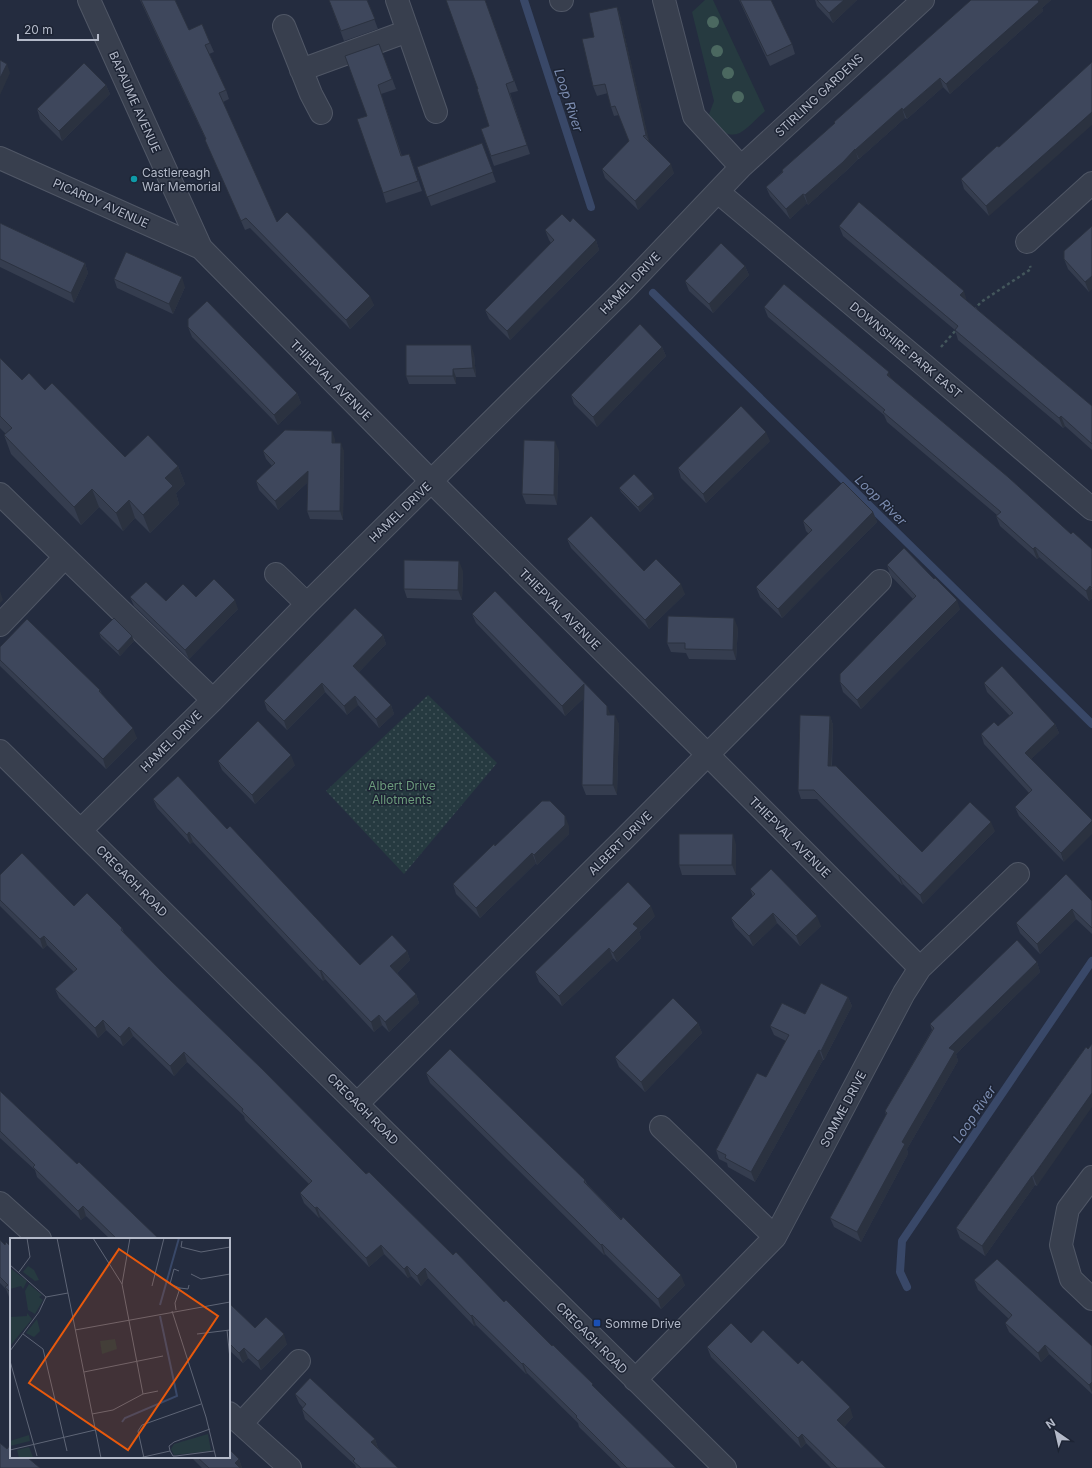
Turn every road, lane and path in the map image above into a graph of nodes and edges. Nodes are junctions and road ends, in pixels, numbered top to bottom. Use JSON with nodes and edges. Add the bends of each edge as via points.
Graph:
{"nodes":[{"id":1,"x":89,"y":0,"type":"edge"},
{"id":2,"x":398,"y":0,"type":"edge"},
{"id":3,"x":664,"y":0,"type":"edge"},
{"id":4,"x":923,"y":0,"type":"edge"},
{"id":5,"x":284,"y":26,"type":"dead end"},
{"id":6,"x":408,"y":32,"type":"junction"},
{"id":7,"x":301,"y":70,"type":"junction"},
{"id":8,"x":321,"y":112,"type":"dead end"},
{"id":9,"x":436,"y":112,"type":"dead end"},
{"id":10,"x":0,"y":158,"type":"edge"},
{"id":11,"x":741,"y":167,"type":"junction"},
{"id":12,"x":1092,"y":183,"type":"edge"},
{"id":13,"x":718,"y":192,"type":"junction"},
{"id":14,"x":1027,"y":242,"type":"joint"},
{"id":15,"x":201,"y":248,"type":"junction"},
{"id":16,"x":971,"y":314,"type":"edge"},
{"id":17,"x":960,"y":325,"type":"edge"},
{"id":18,"x":924,"y":365,"type":"junction"},
{"id":19,"x":432,"y":481,"type":"junction"},
{"id":20,"x":0,"y":494,"type":"edge"},
{"id":21,"x":1092,"y":509,"type":"edge"},
{"id":22,"x":66,"y":557,"type":"junction"},
{"id":23,"x":276,"y":574,"type":"dead end"},
{"id":24,"x":880,"y":581,"type":"dead end"},
{"id":25,"x":307,"y":604,"type":"junction"},
{"id":26,"x":0,"y":625,"type":"edge"},
{"id":27,"x":213,"y":700,"type":"junction"},
{"id":28,"x":0,"y":751,"type":"edge"},
{"id":29,"x":708,"y":755,"type":"junction"},
{"id":30,"x":81,"y":830,"type":"junction"},
{"id":31,"x":1018,"y":874,"type":"dead end"},
{"id":32,"x":920,"y":968,"type":"junction"},
{"id":33,"x":357,"y":1104,"type":"junction"},
{"id":34,"x":661,"y":1127,"type":"dead end"},
{"id":35,"x":1092,"y":1177,"type":"edge"},
{"id":36,"x":0,"y":1203,"type":"edge"},
{"id":37,"x":775,"y":1237,"type":"junction"},
{"id":38,"x":39,"y":1238,"type":"edge"},
{"id":39,"x":1092,"y":1299,"type":"edge"},
{"id":40,"x":299,"y":1361,"type":"dead end"},
{"id":41,"x":635,"y":1380,"type":"junction"},
{"id":42,"x":235,"y":1418,"type":"edge"},
{"id":43,"x":290,"y":1468,"type":"edge"},
{"id":44,"x":725,"y":1468,"type":"edge"}],
"edges":[{"from":1,"to":15,"type":"street","name":"BAPAUME AVENUE"},
{"from":2,"to":6,"type":"street"},
{"from":3,"to":11,"type":"street","via":[[694,116]]},
{"from":4,"to":11,"type":"street","name":"STIRLING GARDENS"},
{"from":5,"to":7,"type":"street"},
{"from":6,"to":7,"type":"street"},
{"from":6,"to":9,"type":"street"},
{"from":7,"to":8,"type":"street"},
{"from":10,"to":15,"type":"street","name":"PICARDY AVENUE"},
{"from":11,"to":13,"type":"street","name":"STIRLING GARDENS"},
{"from":12,"to":14,"type":"street"},
{"from":13,"to":18,"type":"street","name":"DOWNSHIRE PARK EAST"},
{"from":13,"to":19,"type":"street","name":"HAMEL DRIVE","via":[[624,290]]},
{"from":14,"to":16,"type":"path","via":[[1031,269],[981,302]]},
{"from":15,"to":19,"type":"street","name":"THIEPVAL AVENUE"},
{"from":17,"to":18,"type":"path"},
{"from":18,"to":21,"type":"street","name":"DOWNSHIRE PARK EAST"},
{"from":19,"to":25,"type":"street","name":"HAMEL DRIVE"},
{"from":19,"to":29,"type":"street","name":"THIEPVAL AVENUE"},
{"from":20,"to":22,"type":"street"},
{"from":22,"to":26,"type":"street"},
{"from":22,"to":27,"type":"street"},
{"from":23,"to":25,"type":"street"},
{"from":24,"to":29,"type":"street","name":"ALBERT DRIVE"},
{"from":25,"to":27,"type":"street","name":"HAMEL DRIVE"},
{"from":27,"to":30,"type":"street","name":"HAMEL DRIVE"},
{"from":28,"to":30,"type":"street","name":"CREGAGH ROAD"},
{"from":29,"to":32,"type":"street","name":"THIEPVAL AVENUE"},
{"from":29,"to":33,"type":"street","name":"ALBERT DRIVE"},
{"from":30,"to":33,"type":"street","name":"CREGAGH ROAD"},
{"from":31,"to":32,"type":"street","name":"SOMME DRIVE"},
{"from":32,"to":37,"type":"street","name":"SOMME DRIVE","via":[[904,992]]},
{"from":33,"to":41,"type":"street","name":"CREGAGH ROAD"},
{"from":34,"to":37,"type":"street"},
{"from":35,"to":39,"type":"street","via":[[1068,1209],[1061,1245],[1071,1279]]},
{"from":36,"to":38,"type":"street"},
{"from":37,"to":41,"type":"street","name":"SOMME DRIVE"},
{"from":40,"to":42,"type":"street"},
{"from":41,"to":44,"type":"street","name":"CREGAGH ROAD"},
{"from":42,"to":43,"type":"street"}]}
